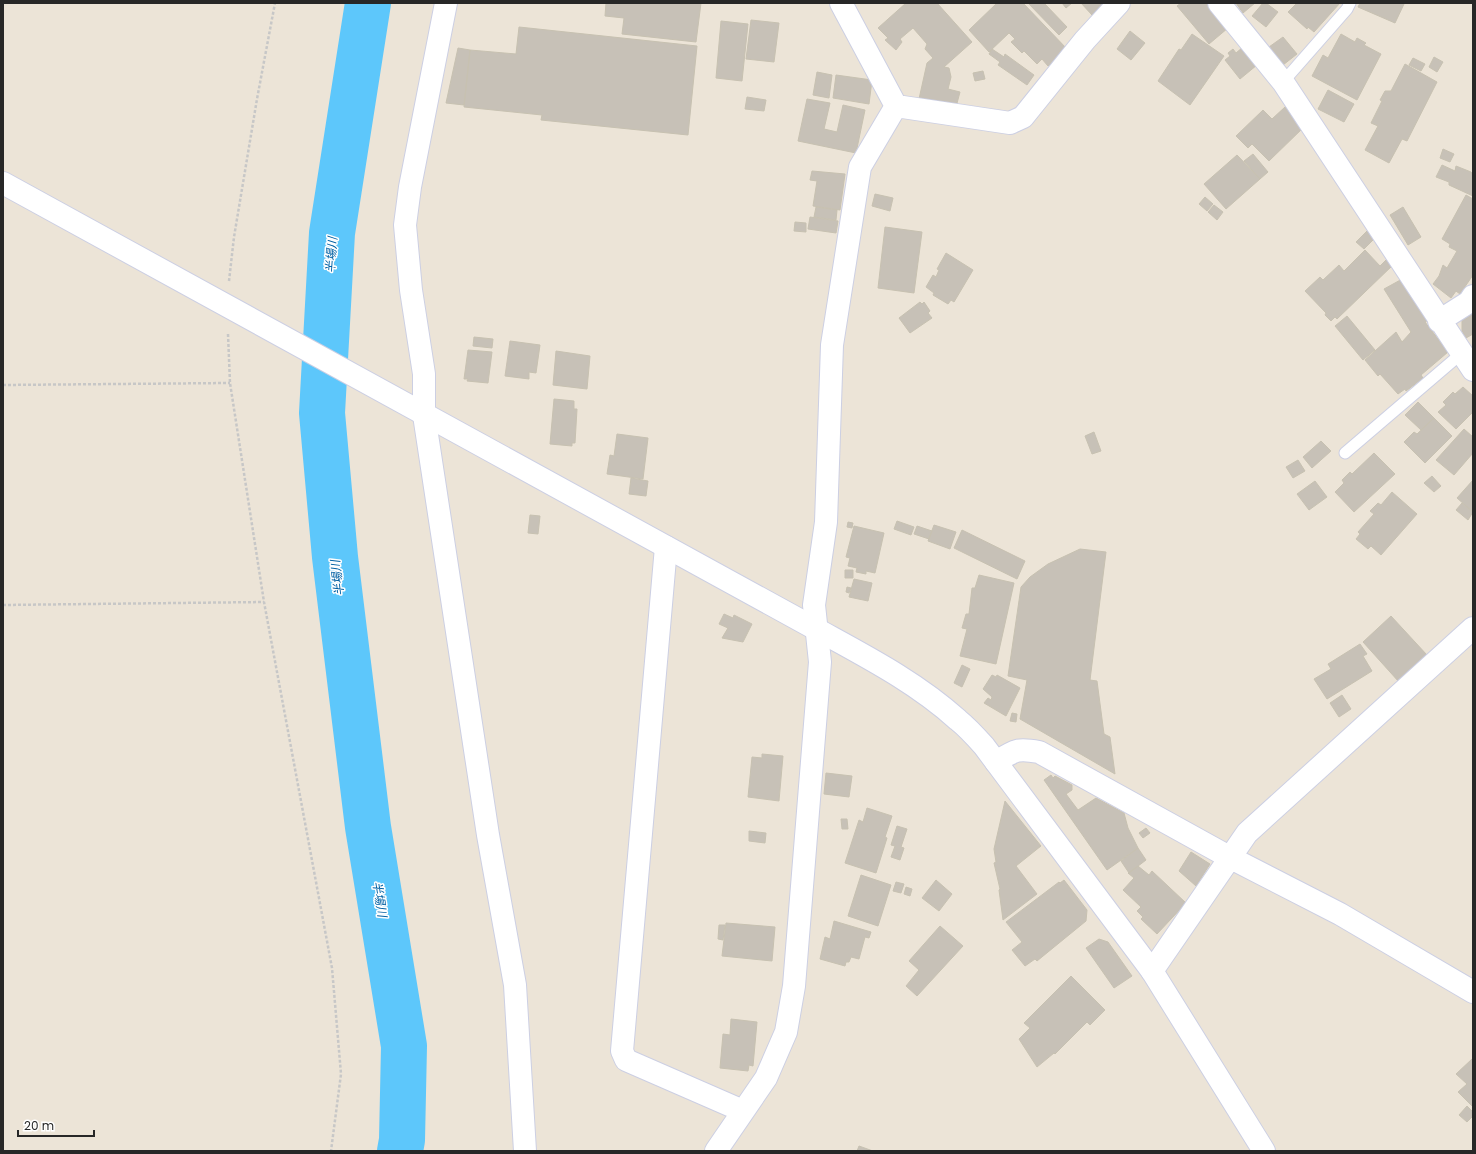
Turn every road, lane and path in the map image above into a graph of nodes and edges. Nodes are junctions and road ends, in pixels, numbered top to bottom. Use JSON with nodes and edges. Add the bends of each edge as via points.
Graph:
{"nodes":[{"id":1,"x":275,"y":3,"type":"edge"},
{"id":2,"x":446,"y":3,"type":"edge"},
{"id":3,"x":841,"y":3,"type":"edge"},
{"id":4,"x":1119,"y":3,"type":"edge"},
{"id":5,"x":1219,"y":3,"type":"edge"},
{"id":6,"x":1350,"y":3,"type":"edge"},
{"id":7,"x":1283,"y":82,"type":"junction"},
{"id":8,"x":896,"y":106,"type":"junction"},
{"id":9,"x":3,"y":183,"type":"edge"},
{"id":10,"x":1473,"y":296,"type":"edge"},
{"id":11,"x":233,"y":308,"type":"junction"},
{"id":12,"x":1440,"y":321,"type":"junction"},
{"id":13,"x":1468,"y":362,"type":"edge"},
{"id":14,"x":230,"y":383,"type":"junction"},
{"id":15,"x":3,"y":385,"type":"edge"},
{"id":16,"x":416,"y":411,"type":"junction"},
{"id":17,"x":1345,"y":452,"type":"dead end"},
{"id":18,"x":666,"y":547,"type":"junction"},
{"id":19,"x":264,"y":602,"type":"junction"},
{"id":20,"x":3,"y":605,"type":"edge"},
{"id":21,"x":1473,"y":628,"type":"edge"},
{"id":22,"x":816,"y":629,"type":"junction"},
{"id":23,"x":996,"y":762,"type":"junction"},
{"id":24,"x":1229,"y":857,"type":"junction"},
{"id":25,"x":1152,"y":971,"type":"junction"},
{"id":26,"x":1473,"y":992,"type":"edge"},
{"id":27,"x":743,"y":1111,"type":"junction"},
{"id":28,"x":331,"y":1151,"type":"edge"},
{"id":29,"x":525,"y":1151,"type":"edge"},
{"id":30,"x":716,"y":1151,"type":"edge"},
{"id":31,"x":1264,"y":1151,"type":"edge"}],
"edges":[{"from":1,"to":11,"type":"path","via":[[234,237]]},
{"from":2,"to":16,"type":"street","via":[[411,179],[405,225],[411,290],[424,374]]},
{"from":3,"to":8,"type":"street"},
{"from":4,"to":8,"type":"street","via":[[1085,40],[1023,117],[1010,124]]},
{"from":5,"to":7,"type":"street"},
{"from":6,"to":7,"type":"lane"},
{"from":7,"to":12,"type":"street"},
{"from":8,"to":22,"type":"street","via":[[860,167],[832,345],[826,522],[814,605]]},
{"from":9,"to":11,"type":"street"},
{"from":10,"to":12,"type":"street","via":[[1469,302]]},
{"from":11,"to":14,"type":"path"},
{"from":11,"to":16,"type":"street"},
{"from":12,"to":13,"type":"street"},
{"from":13,"to":17,"type":"lane"},
{"from":14,"to":15,"type":"path"},
{"from":14,"to":19,"type":"path"},
{"from":16,"to":18,"type":"street"},
{"from":16,"to":29,"type":"street","via":[[515,985]]},
{"from":18,"to":22,"type":"street"},
{"from":18,"to":27,"type":"street","via":[[622,1051],[626,1060]]},
{"from":19,"to":20,"type":"path"},
{"from":19,"to":28,"type":"path","via":[[332,968],[341,1074]]},
{"from":21,"to":24,"type":"street","via":[[1247,833]]},
{"from":22,"to":23,"type":"street","via":[[895,673],[928,696],[959,720]]},
{"from":22,"to":27,"type":"street","via":[[820,662],[794,986],[786,1032],[766,1078]]},
{"from":23,"to":24,"type":"street","via":[[1013,751],[1023,749],[1040,752]]},
{"from":23,"to":25,"type":"street"},
{"from":24,"to":25,"type":"street"},
{"from":24,"to":26,"type":"street","via":[[1340,914]]},
{"from":25,"to":31,"type":"street"},
{"from":27,"to":30,"type":"street"}]}
